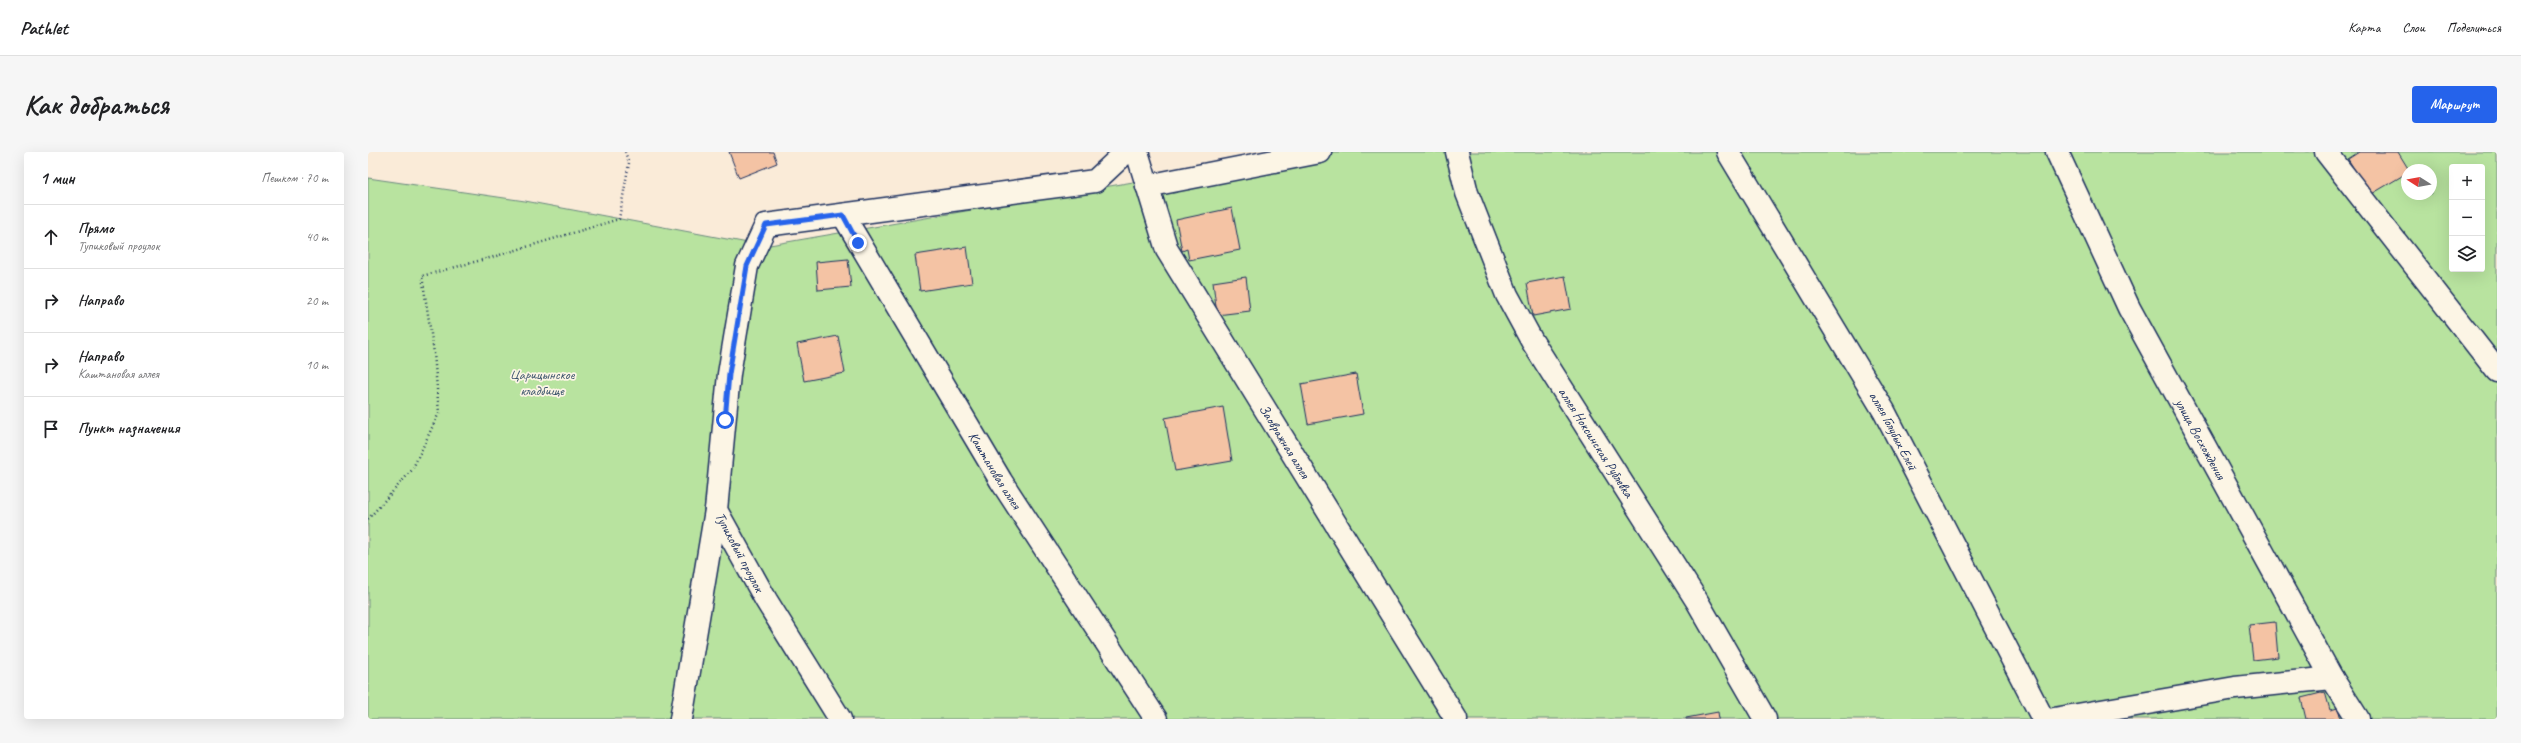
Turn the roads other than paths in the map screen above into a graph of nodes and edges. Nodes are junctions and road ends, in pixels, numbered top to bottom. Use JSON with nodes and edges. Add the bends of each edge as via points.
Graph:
{"nodes":[{"id":1,"x":1126,"y":152,"type":"edge"},
{"id":2,"x":1137,"y":152,"type":"edge"},
{"id":3,"x":1320,"y":152,"type":"edge"},
{"id":4,"x":1457,"y":152,"type":"edge"},
{"id":5,"x":1728,"y":152,"type":"edge"},
{"id":6,"x":2057,"y":152,"type":"edge"},
{"id":7,"x":2326,"y":152,"type":"edge"},
{"id":8,"x":1147,"y":186,"type":"junction"},
{"id":9,"x":843,"y":215,"type":"junction"},
{"id":10,"x":2497,"y":371,"type":"edge"},
{"id":11,"x":716,"y":510,"type":"junction"},
{"id":12,"x":2332,"y":678,"type":"junction"},
{"id":13,"x":681,"y":719,"type":"edge"},
{"id":14,"x":840,"y":719,"type":"edge"},
{"id":15,"x":1156,"y":719,"type":"edge"},
{"id":16,"x":1456,"y":719,"type":"edge"},
{"id":17,"x":1765,"y":719,"type":"edge"},
{"id":18,"x":2043,"y":719,"type":"edge"},
{"id":19,"x":2054,"y":719,"type":"edge"},
{"id":20,"x":2358,"y":719,"type":"edge"}],
"edges":[{"from":1,"to":9,"type":"street","via":[[1095,181]]},
{"from":2,"to":8,"type":"street","name":"Заовражная аллея"},
{"from":3,"to":8,"type":"street"},
{"from":4,"to":17,"type":"street","name":"аллея Ноксинская Рублевка","via":[[1467,193],[1507,295],[1532,341],[1697,601]]},
{"from":5,"to":18,"type":"street","name":"аллея Голубых Елей","via":[[1884,411]]},
{"from":6,"to":12,"type":"street","name":"улица Восхождения","via":[[2129,308]]},
{"from":7,"to":10,"type":"street"},
{"from":8,"to":16,"type":"street","name":"Заовражная аллея","via":[[1167,250]]},
{"from":9,"to":11,"type":"street","name":"Тупиковый проулок","via":[[766,225],[747,266],[729,374]]},
{"from":9,"to":15,"type":"street","name":"Каштановая аллея","via":[[1001,481]]},
{"from":11,"to":13,"type":"street"},
{"from":11,"to":14,"type":"street","name":"Тупиковый проулок","via":[[766,600]]},
{"from":12,"to":19,"type":"street","via":[[2235,688]]},
{"from":12,"to":20,"type":"street","name":"улица Восхождения"}]}
